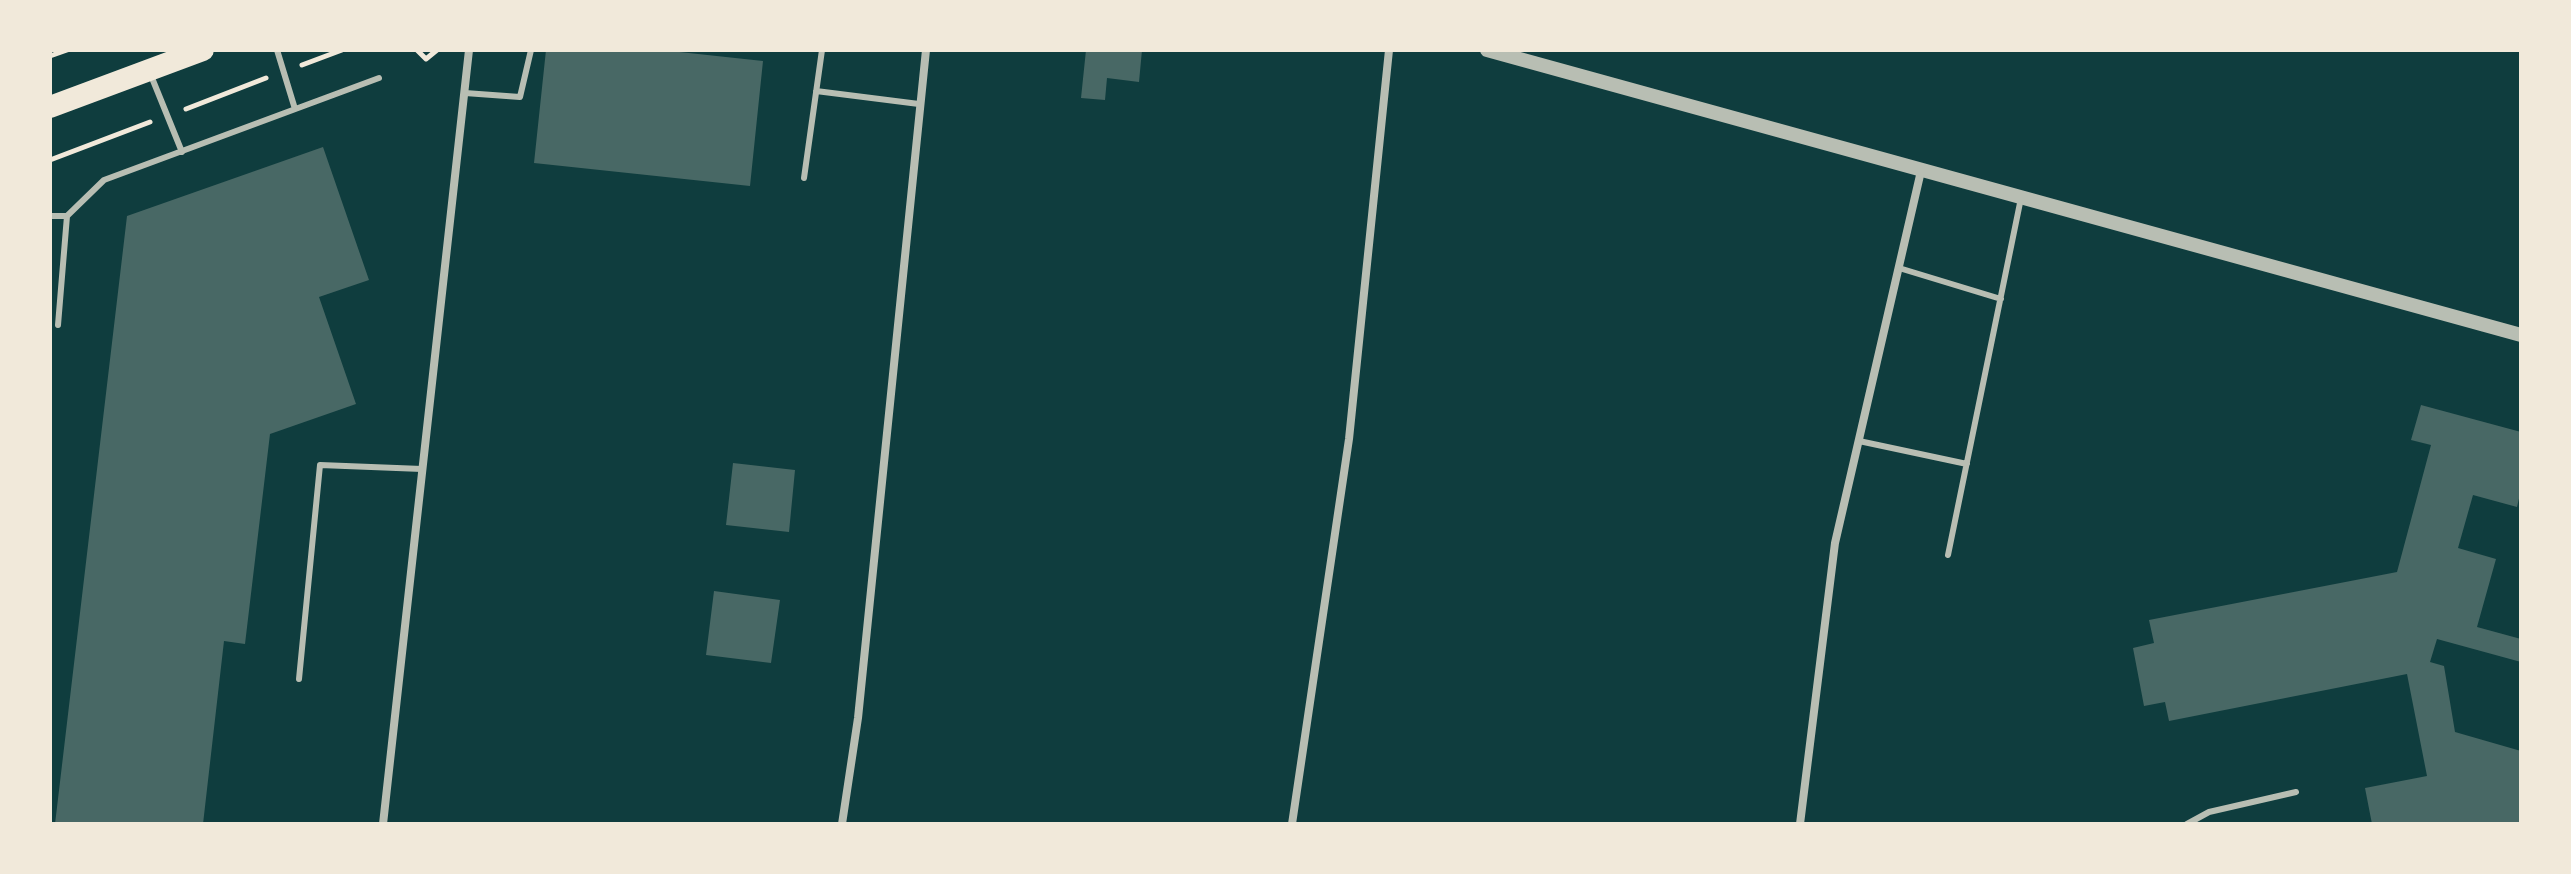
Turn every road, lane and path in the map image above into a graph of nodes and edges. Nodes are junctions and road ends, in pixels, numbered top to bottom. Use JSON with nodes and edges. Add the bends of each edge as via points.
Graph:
{"nodes":[{"id":1,"x":67,"y":50,"type":"edge"},
{"id":2,"x":203,"y":50,"type":"edge"},
{"id":3,"x":277,"y":50,"type":"edge"},
{"id":4,"x":342,"y":50,"type":"edge"},
{"id":5,"x":417,"y":50,"type":"edge"},
{"id":6,"x":437,"y":50,"type":"edge"},
{"id":7,"x":469,"y":50,"type":"edge"},
{"id":8,"x":531,"y":50,"type":"edge"},
{"id":9,"x":822,"y":50,"type":"edge"},
{"id":10,"x":926,"y":50,"type":"edge"},
{"id":11,"x":1389,"y":50,"type":"edge"},
{"id":12,"x":1487,"y":50,"type":"edge"},
{"id":13,"x":50,"y":56,"type":"edge"},
{"id":14,"x":149,"y":70,"type":"junction"},
{"id":15,"x":283,"y":72,"type":"junction"},
{"id":16,"x":379,"y":78,"type":"dead end"},
{"id":17,"x":816,"y":91,"type":"junction"},
{"id":18,"x":465,"y":93,"type":"junction"},
{"id":19,"x":919,"y":104,"type":"junction"},
{"id":20,"x":50,"y":107,"type":"edge"},
{"id":21,"x":295,"y":109,"type":"junction"},
{"id":22,"x":167,"y":116,"type":"junction"},
{"id":23,"x":182,"y":152,"type":"junction"},
{"id":24,"x":50,"y":160,"type":"edge"},
{"id":25,"x":1921,"y":171,"type":"junction"},
{"id":26,"x":804,"y":178,"type":"dead end"},
{"id":27,"x":2021,"y":198,"type":"junction"},
{"id":28,"x":50,"y":216,"type":"edge"},
{"id":29,"x":67,"y":216,"type":"junction"},
{"id":30,"x":1899,"y":268,"type":"junction"},
{"id":31,"x":2001,"y":299,"type":"junction"},
{"id":32,"x":58,"y":325,"type":"dead end"},
{"id":33,"x":2521,"y":335,"type":"edge"},
{"id":34,"x":1859,"y":441,"type":"junction"},
{"id":35,"x":1967,"y":464,"type":"junction"},
{"id":36,"x":422,"y":469,"type":"junction"},
{"id":37,"x":1948,"y":555,"type":"dead end"},
{"id":38,"x":299,"y":679,"type":"dead end"},
{"id":39,"x":2296,"y":792,"type":"dead end"},
{"id":40,"x":383,"y":824,"type":"edge"},
{"id":41,"x":842,"y":824,"type":"edge"},
{"id":42,"x":1292,"y":824,"type":"edge"},
{"id":43,"x":1800,"y":824,"type":"edge"},
{"id":44,"x":2187,"y":824,"type":"edge"}],
"edges":[{"from":1,"to":13,"type":"path"},
{"from":2,"to":14,"type":"highway"},
{"from":3,"to":15,"type":"lane"},
{"from":4,"to":15,"type":"path"},
{"from":5,"to":6,"type":"path","via":[[426,59]]},
{"from":7,"to":18,"type":"street"},
{"from":8,"to":18,"type":"lane","via":[[520,97]]},
{"from":9,"to":17,"type":"lane"},
{"from":10,"to":19,"type":"street"},
{"from":11,"to":42,"type":"street","via":[[1349,439]]},
{"from":12,"to":25,"type":"street"},
{"from":14,"to":20,"type":"highway"},
{"from":14,"to":22,"type":"lane"},
{"from":15,"to":21,"type":"lane"},
{"from":15,"to":22,"type":"path"},
{"from":16,"to":21,"type":"lane"},
{"from":17,"to":19,"type":"lane"},
{"from":17,"to":26,"type":"lane"},
{"from":18,"to":36,"type":"street"},
{"from":19,"to":41,"type":"street","via":[[858,718]]},
{"from":21,"to":23,"type":"lane"},
{"from":22,"to":23,"type":"lane"},
{"from":22,"to":24,"type":"path"},
{"from":23,"to":29,"type":"lane","via":[[104,180]]},
{"from":25,"to":27,"type":"street"},
{"from":25,"to":30,"type":"street"},
{"from":27,"to":31,"type":"lane"},
{"from":27,"to":33,"type":"street"},
{"from":28,"to":29,"type":"lane"},
{"from":29,"to":32,"type":"lane"},
{"from":30,"to":31,"type":"lane"},
{"from":30,"to":34,"type":"street"},
{"from":31,"to":35,"type":"lane"},
{"from":34,"to":35,"type":"lane"},
{"from":34,"to":43,"type":"street","via":[[1835,543]]},
{"from":35,"to":37,"type":"lane"},
{"from":36,"to":38,"type":"lane","via":[[320,465]]},
{"from":36,"to":40,"type":"street"},
{"from":39,"to":44,"type":"lane","via":[[2209,812]]}]}
